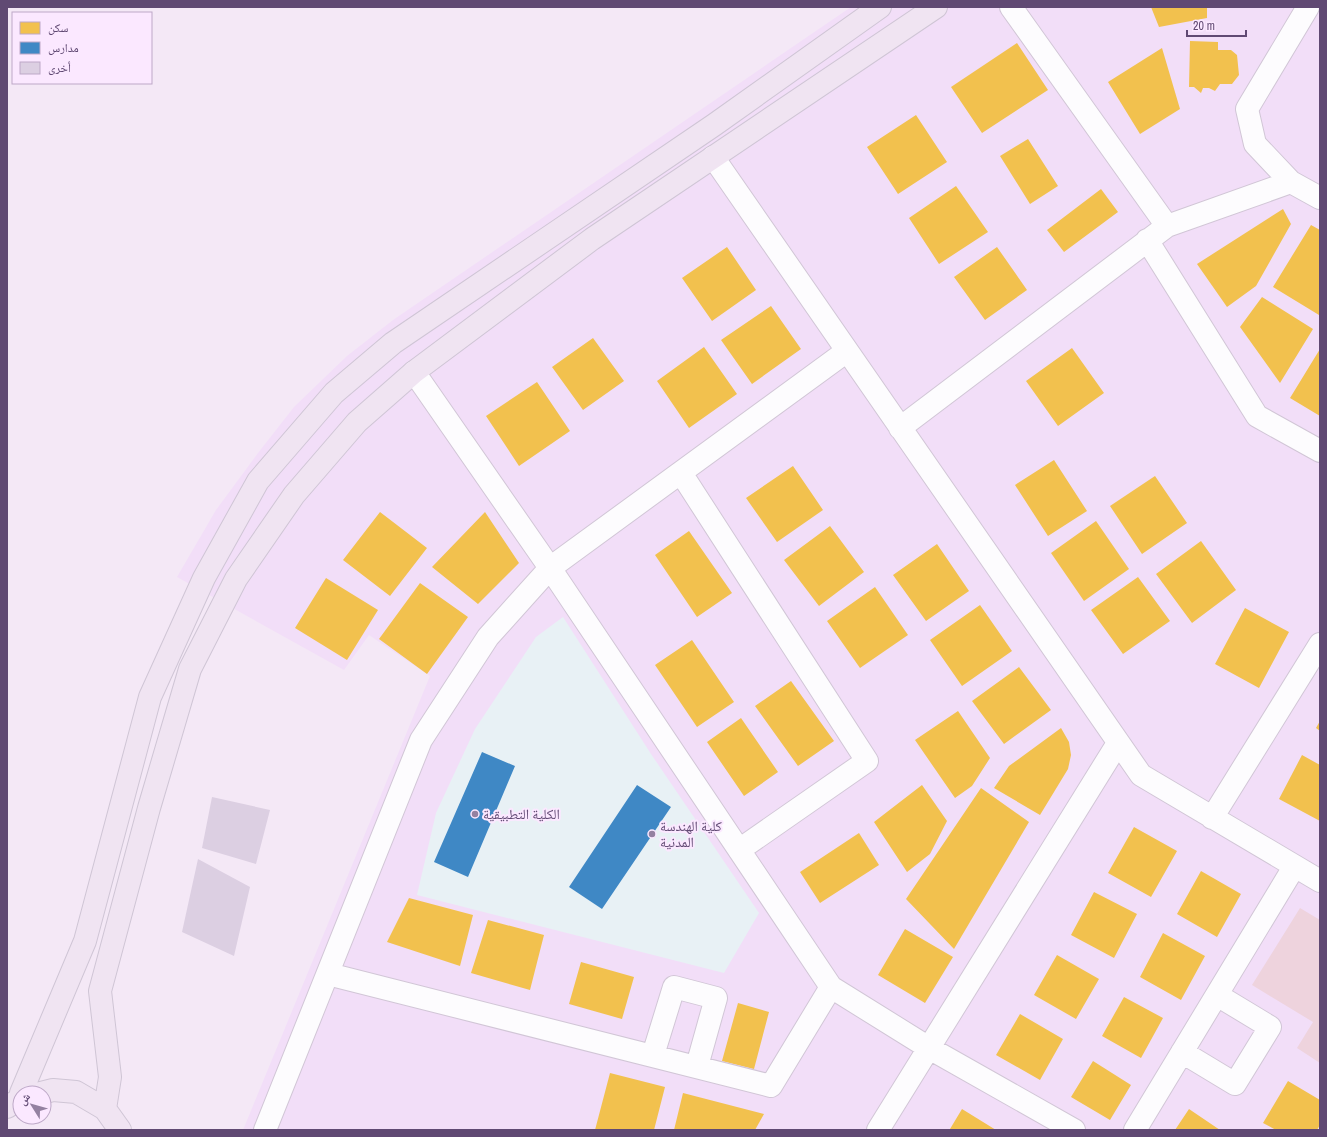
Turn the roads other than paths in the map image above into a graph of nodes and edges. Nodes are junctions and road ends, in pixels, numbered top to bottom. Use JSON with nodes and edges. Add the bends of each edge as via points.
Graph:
{"nodes":[{"id":1,"x":880,"y":7,"type":"edge"},
{"id":2,"x":936,"y":7,"type":"edge"},
{"id":3,"x":1011,"y":7,"type":"edge"},
{"id":4,"x":1308,"y":7,"type":"edge"},
{"id":5,"x":713,"y":157,"type":"junction"},
{"id":6,"x":1291,"y":182,"type":"junction"},
{"id":7,"x":1320,"y":198,"type":"edge"},
{"id":8,"x":1167,"y":226,"type":"junction"},
{"id":9,"x":1147,"y":240,"type":"junction"},
{"id":10,"x":846,"y":351,"type":"junction"},
{"id":11,"x":414,"y":372,"type":"junction"},
{"id":12,"x":900,"y":428,"type":"junction"},
{"id":13,"x":1320,"y":451,"type":"edge"},
{"id":14,"x":681,"y":472,"type":"junction"},
{"id":15,"x":550,"y":568,"type":"junction"},
{"id":16,"x":1320,"y":644,"type":"edge"},
{"id":17,"x":1118,"y":743,"type":"junction"},
{"id":18,"x":1212,"y":818,"type":"junction"},
{"id":19,"x":739,"y":850,"type":"junction"},
{"id":20,"x":1294,"y":867,"type":"junction"},
{"id":21,"x":1320,"y":881,"type":"edge"},
{"id":22,"x":328,"y":974,"type":"junction"},
{"id":23,"x":831,"y":987,"type":"junction"},
{"id":24,"x":1217,"y":995,"type":"junction"},
{"id":25,"x":929,"y":1048,"type":"junction"},
{"id":26,"x":1182,"y":1052,"type":"junction"},
{"id":27,"x":653,"y":1055,"type":"junction"},
{"id":28,"x":697,"y":1066,"type":"junction"},
{"id":29,"x":21,"y":1085,"type":"edge"},
{"id":30,"x":52,"y":1090,"type":"edge"},
{"id":31,"x":105,"y":1109,"type":"junction"},
{"id":32,"x":120,"y":1130,"type":"edge"},
{"id":33,"x":265,"y":1130,"type":"edge"},
{"id":34,"x":878,"y":1130,"type":"edge"},
{"id":35,"x":1074,"y":1130,"type":"edge"},
{"id":36,"x":1135,"y":1130,"type":"edge"}],
"edges":[{"from":1,"to":29,"type":"main road","via":[[714,125],[393,343],[334,393],[258,481],[204,578],[150,697],[85,941]]},
{"from":2,"to":5,"type":"main road"},
{"from":3,"to":8,"type":"street"},
{"from":4,"to":6,"type":"street","via":[[1247,109],[1255,144]]},
{"from":5,"to":10,"type":"street"},
{"from":5,"to":11,"type":"main road","via":[[592,239]]},
{"from":6,"to":7,"type":"street"},
{"from":6,"to":8,"type":"street"},
{"from":8,"to":9,"type":"street"},
{"from":9,"to":12,"type":"street"},
{"from":9,"to":13,"type":"street","via":[[1257,416]]},
{"from":10,"to":12,"type":"street"},
{"from":10,"to":14,"type":"street"},
{"from":11,"to":15,"type":"street"},
{"from":11,"to":31,"type":"main road","via":[[357,422],[294,495],[236,579],[190,669],[148,808],[100,991],[110,1078]]},
{"from":12,"to":17,"type":"street"},
{"from":14,"to":15,"type":"street"},
{"from":14,"to":19,"type":"street","via":[[867,761]]},
{"from":15,"to":19,"type":"street"},
{"from":15,"to":22,"type":"street","via":[[488,637],[421,740]]},
{"from":16,"to":18,"type":"street"},
{"from":17,"to":18,"type":"street","via":[[1141,775]]},
{"from":17,"to":25,"type":"street"},
{"from":18,"to":20,"type":"street"},
{"from":19,"to":23,"type":"street"},
{"from":20,"to":21,"type":"street"},
{"from":20,"to":24,"type":"street"},
{"from":22,"to":27,"type":"street"},
{"from":22,"to":33,"type":"street"},
{"from":23,"to":25,"type":"street"},
{"from":23,"to":28,"type":"street","via":[[771,1086]]},
{"from":24,"to":26,"type":"street"},
{"from":24,"to":26,"type":"street","via":[[1270,1027],[1235,1084]]},
{"from":25,"to":34,"type":"street"},
{"from":25,"to":35,"type":"street"},
{"from":26,"to":36,"type":"street"},
{"from":27,"to":28,"type":"street"},
{"from":27,"to":28,"type":"street","via":[[674,987],[716,998]]},
{"from":30,"to":31,"type":"main road","via":[[76,1092]]},
{"from":31,"to":32,"type":"main road"}]}
